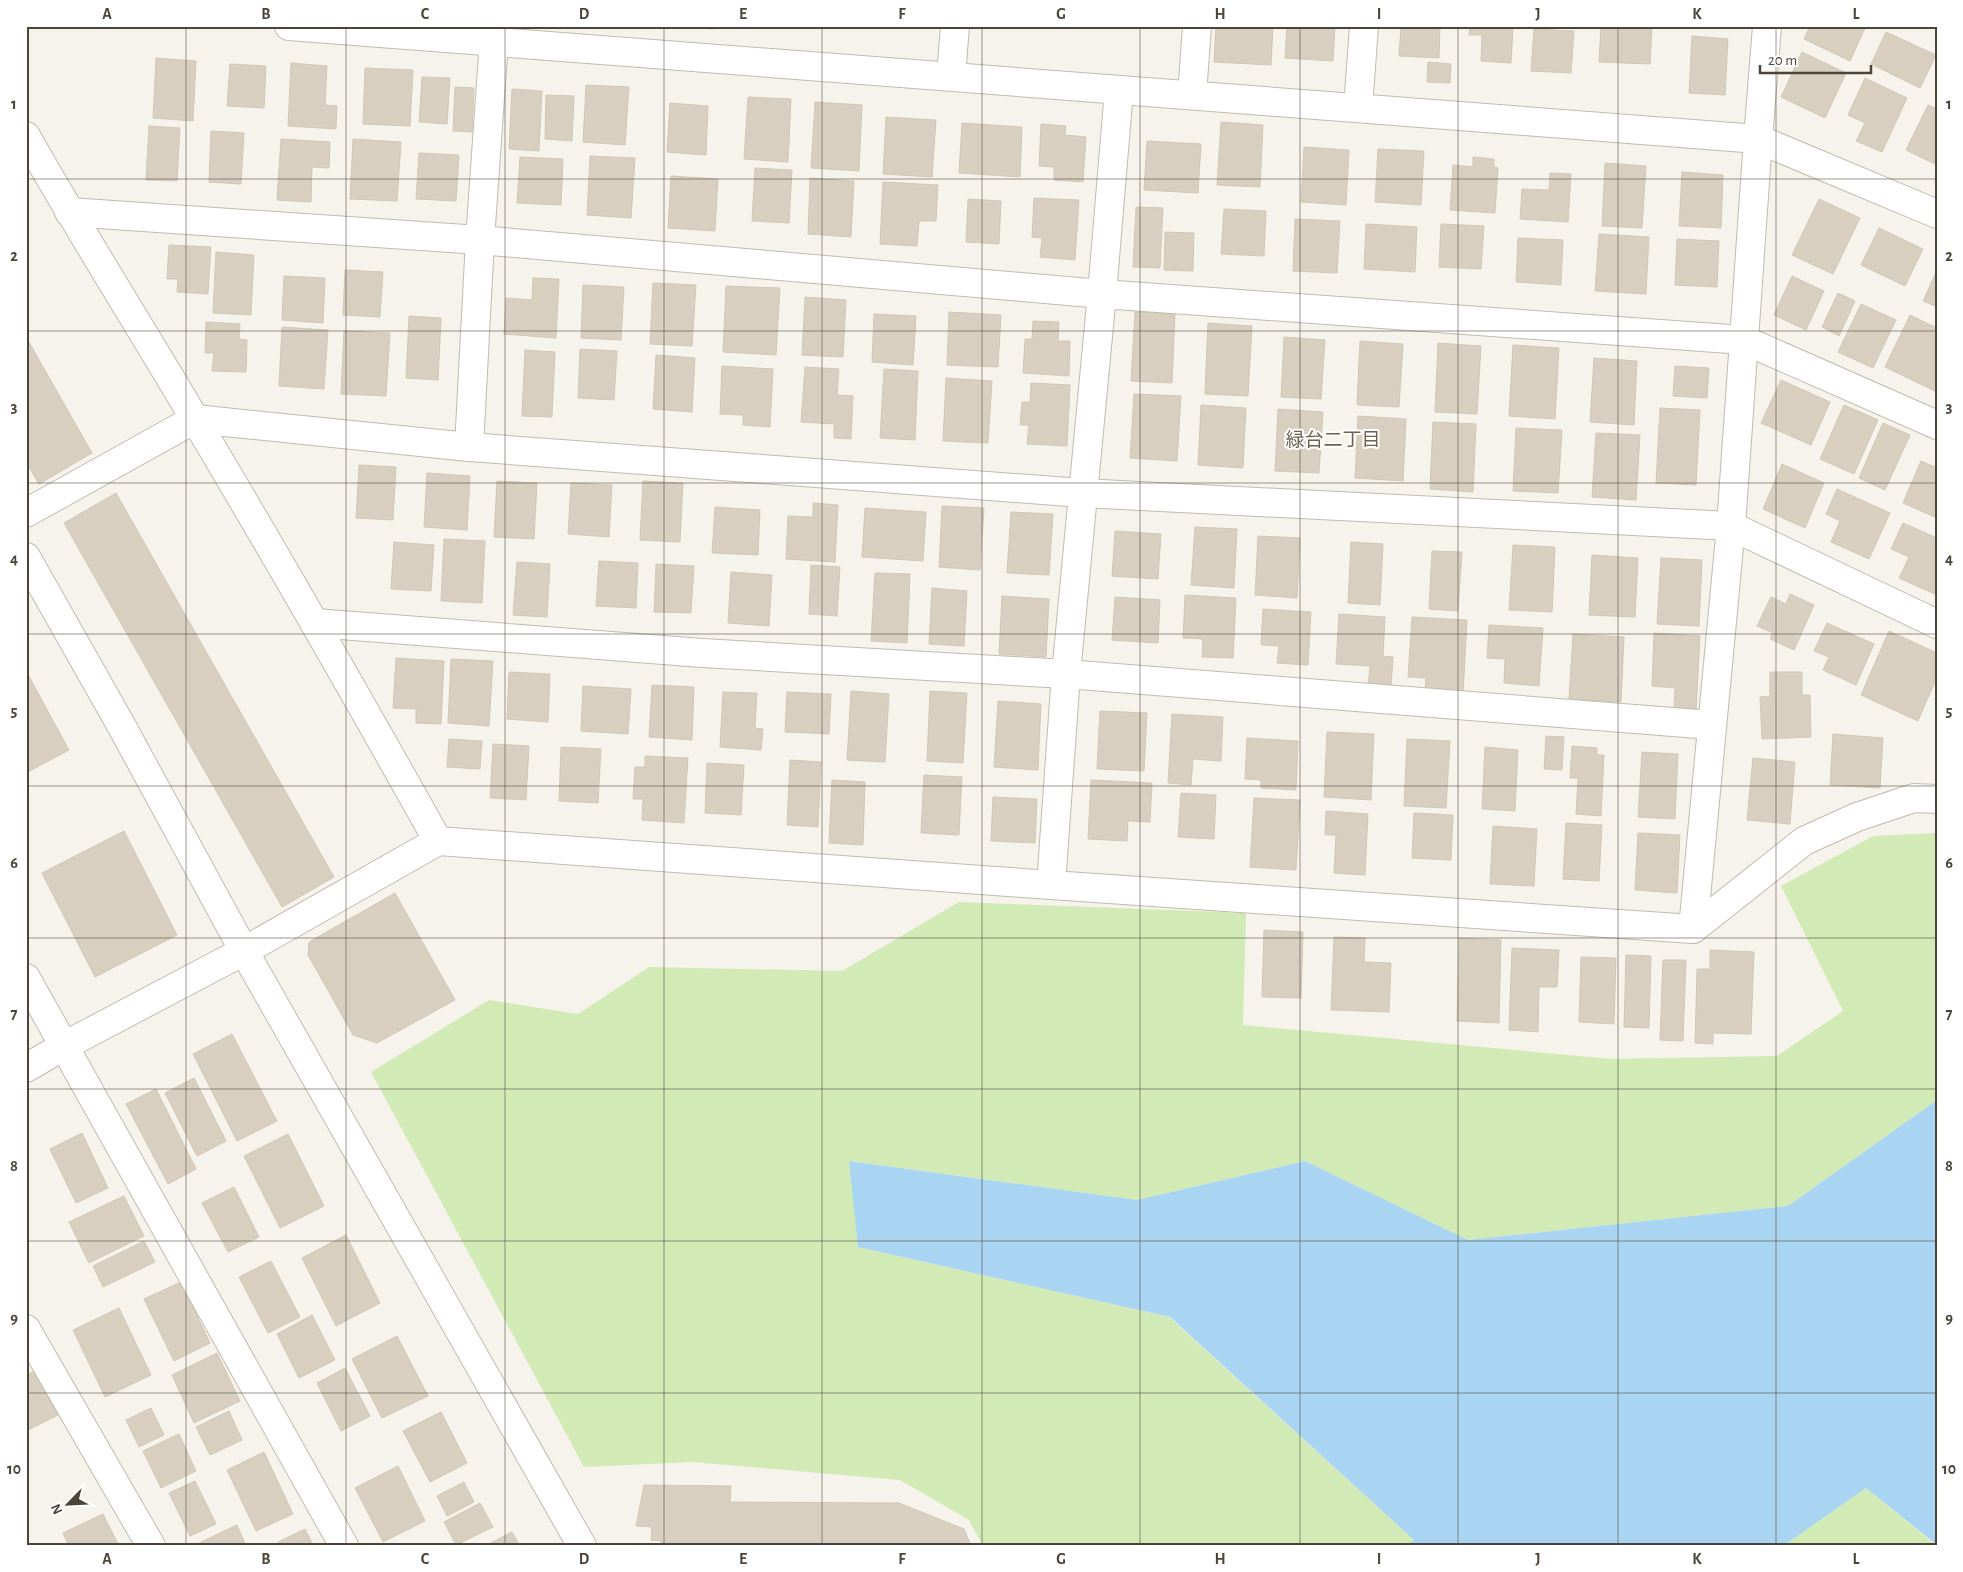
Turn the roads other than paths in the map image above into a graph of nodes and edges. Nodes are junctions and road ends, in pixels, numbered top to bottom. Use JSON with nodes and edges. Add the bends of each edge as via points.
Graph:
{"nodes":[{"id":1,"x":289,"y":26,"type":"edge"},
{"id":2,"x":955,"y":26,"type":"edge"},
{"id":3,"x":1197,"y":26,"type":"edge"},
{"id":4,"x":1364,"y":26,"type":"edge"},
{"id":5,"x":1767,"y":26,"type":"edge"},
{"id":6,"x":495,"y":34,"type":"edge"},
{"id":7,"x":952,"y":76,"type":"junction"},
{"id":8,"x":1118,"y":90,"type":"junction"},
{"id":9,"x":1192,"y":95,"type":"junction"},
{"id":10,"x":1358,"y":108,"type":"junction"},
{"id":11,"x":26,"y":136,"type":"edge"},
{"id":12,"x":1758,"y":139,"type":"junction"},
{"id":13,"x":69,"y":212,"type":"junction"},
{"id":14,"x":1937,"y":214,"type":"edge"},
{"id":15,"x":480,"y":240,"type":"junction"},
{"id":16,"x":1102,"y":294,"type":"junction"},
{"id":17,"x":1744,"y":340,"type":"junction"},
{"id":18,"x":195,"y":419,"type":"junction"},
{"id":19,"x":1937,"y":425,"type":"edge"},
{"id":20,"x":469,"y":447,"type":"junction"},
{"id":21,"x":1082,"y":493,"type":"junction"},
{"id":22,"x":26,"y":514,"type":"edge"},
{"id":23,"x":1731,"y":526,"type":"junction"},
{"id":24,"x":26,"y":557,"type":"edge"},
{"id":25,"x":315,"y":622,"type":"junction"},
{"id":26,"x":1937,"y":624,"type":"edge"},
{"id":27,"x":1066,"y":674,"type":"junction"},
{"id":28,"x":1711,"y":725,"type":"junction"},
{"id":29,"x":1937,"y":799,"type":"edge"},
{"id":30,"x":438,"y":841,"type":"junction"},
{"id":31,"x":1051,"y":885,"type":"junction"},
{"id":32,"x":1694,"y":929,"type":"junction"},
{"id":33,"x":244,"y":951,"type":"junction"},
{"id":34,"x":26,"y":978,"type":"edge"},
{"id":35,"x":64,"y":1046,"type":"junction"},
{"id":36,"x":26,"y":1068,"type":"edge"},
{"id":37,"x":28,"y":1337,"type":"edge"},
{"id":38,"x":152,"y":1546,"type":"edge"},
{"id":39,"x":344,"y":1546,"type":"edge"},
{"id":40,"x":582,"y":1546,"type":"edge"}],
"edges":[{"from":1,"to":6,"type":"street"},
{"from":2,"to":7,"type":"street"},
{"from":3,"to":9,"type":"street"},
{"from":4,"to":10,"type":"street"},
{"from":5,"to":12,"type":"street"},
{"from":6,"to":7,"type":"street"},
{"from":6,"to":15,"type":"street"},
{"from":7,"to":8,"type":"street"},
{"from":8,"to":9,"type":"street"},
{"from":8,"to":16,"type":"street"},
{"from":9,"to":10,"type":"street"},
{"from":10,"to":12,"type":"street"},
{"from":11,"to":13,"type":"street"},
{"from":12,"to":14,"type":"street"},
{"from":12,"to":17,"type":"street"},
{"from":13,"to":15,"type":"street"},
{"from":13,"to":18,"type":"street"},
{"from":15,"to":16,"type":"street"},
{"from":15,"to":20,"type":"street"},
{"from":16,"to":17,"type":"street"},
{"from":16,"to":21,"type":"street"},
{"from":17,"to":19,"type":"street"},
{"from":17,"to":23,"type":"street"},
{"from":18,"to":20,"type":"street"},
{"from":18,"to":22,"type":"street"},
{"from":18,"to":25,"type":"street"},
{"from":20,"to":21,"type":"street"},
{"from":21,"to":23,"type":"street"},
{"from":21,"to":27,"type":"street"},
{"from":23,"to":26,"type":"street"},
{"from":23,"to":28,"type":"street"},
{"from":24,"to":33,"type":"street","via":[[122,725]]},
{"from":25,"to":27,"type":"street","via":[[702,653]]},
{"from":25,"to":30,"type":"street"},
{"from":27,"to":28,"type":"street"},
{"from":27,"to":31,"type":"street"},
{"from":28,"to":32,"type":"street"},
{"from":29,"to":32,"type":"street","via":[[1914,798],[1857,817],[1804,841]]},
{"from":30,"to":31,"type":"street"},
{"from":30,"to":33,"type":"street"},
{"from":31,"to":32,"type":"street"},
{"from":33,"to":35,"type":"street"},
{"from":33,"to":40,"type":"street"},
{"from":34,"to":35,"type":"street"},
{"from":35,"to":36,"type":"street"},
{"from":35,"to":39,"type":"street"},
{"from":37,"to":38,"type":"street"}]}
